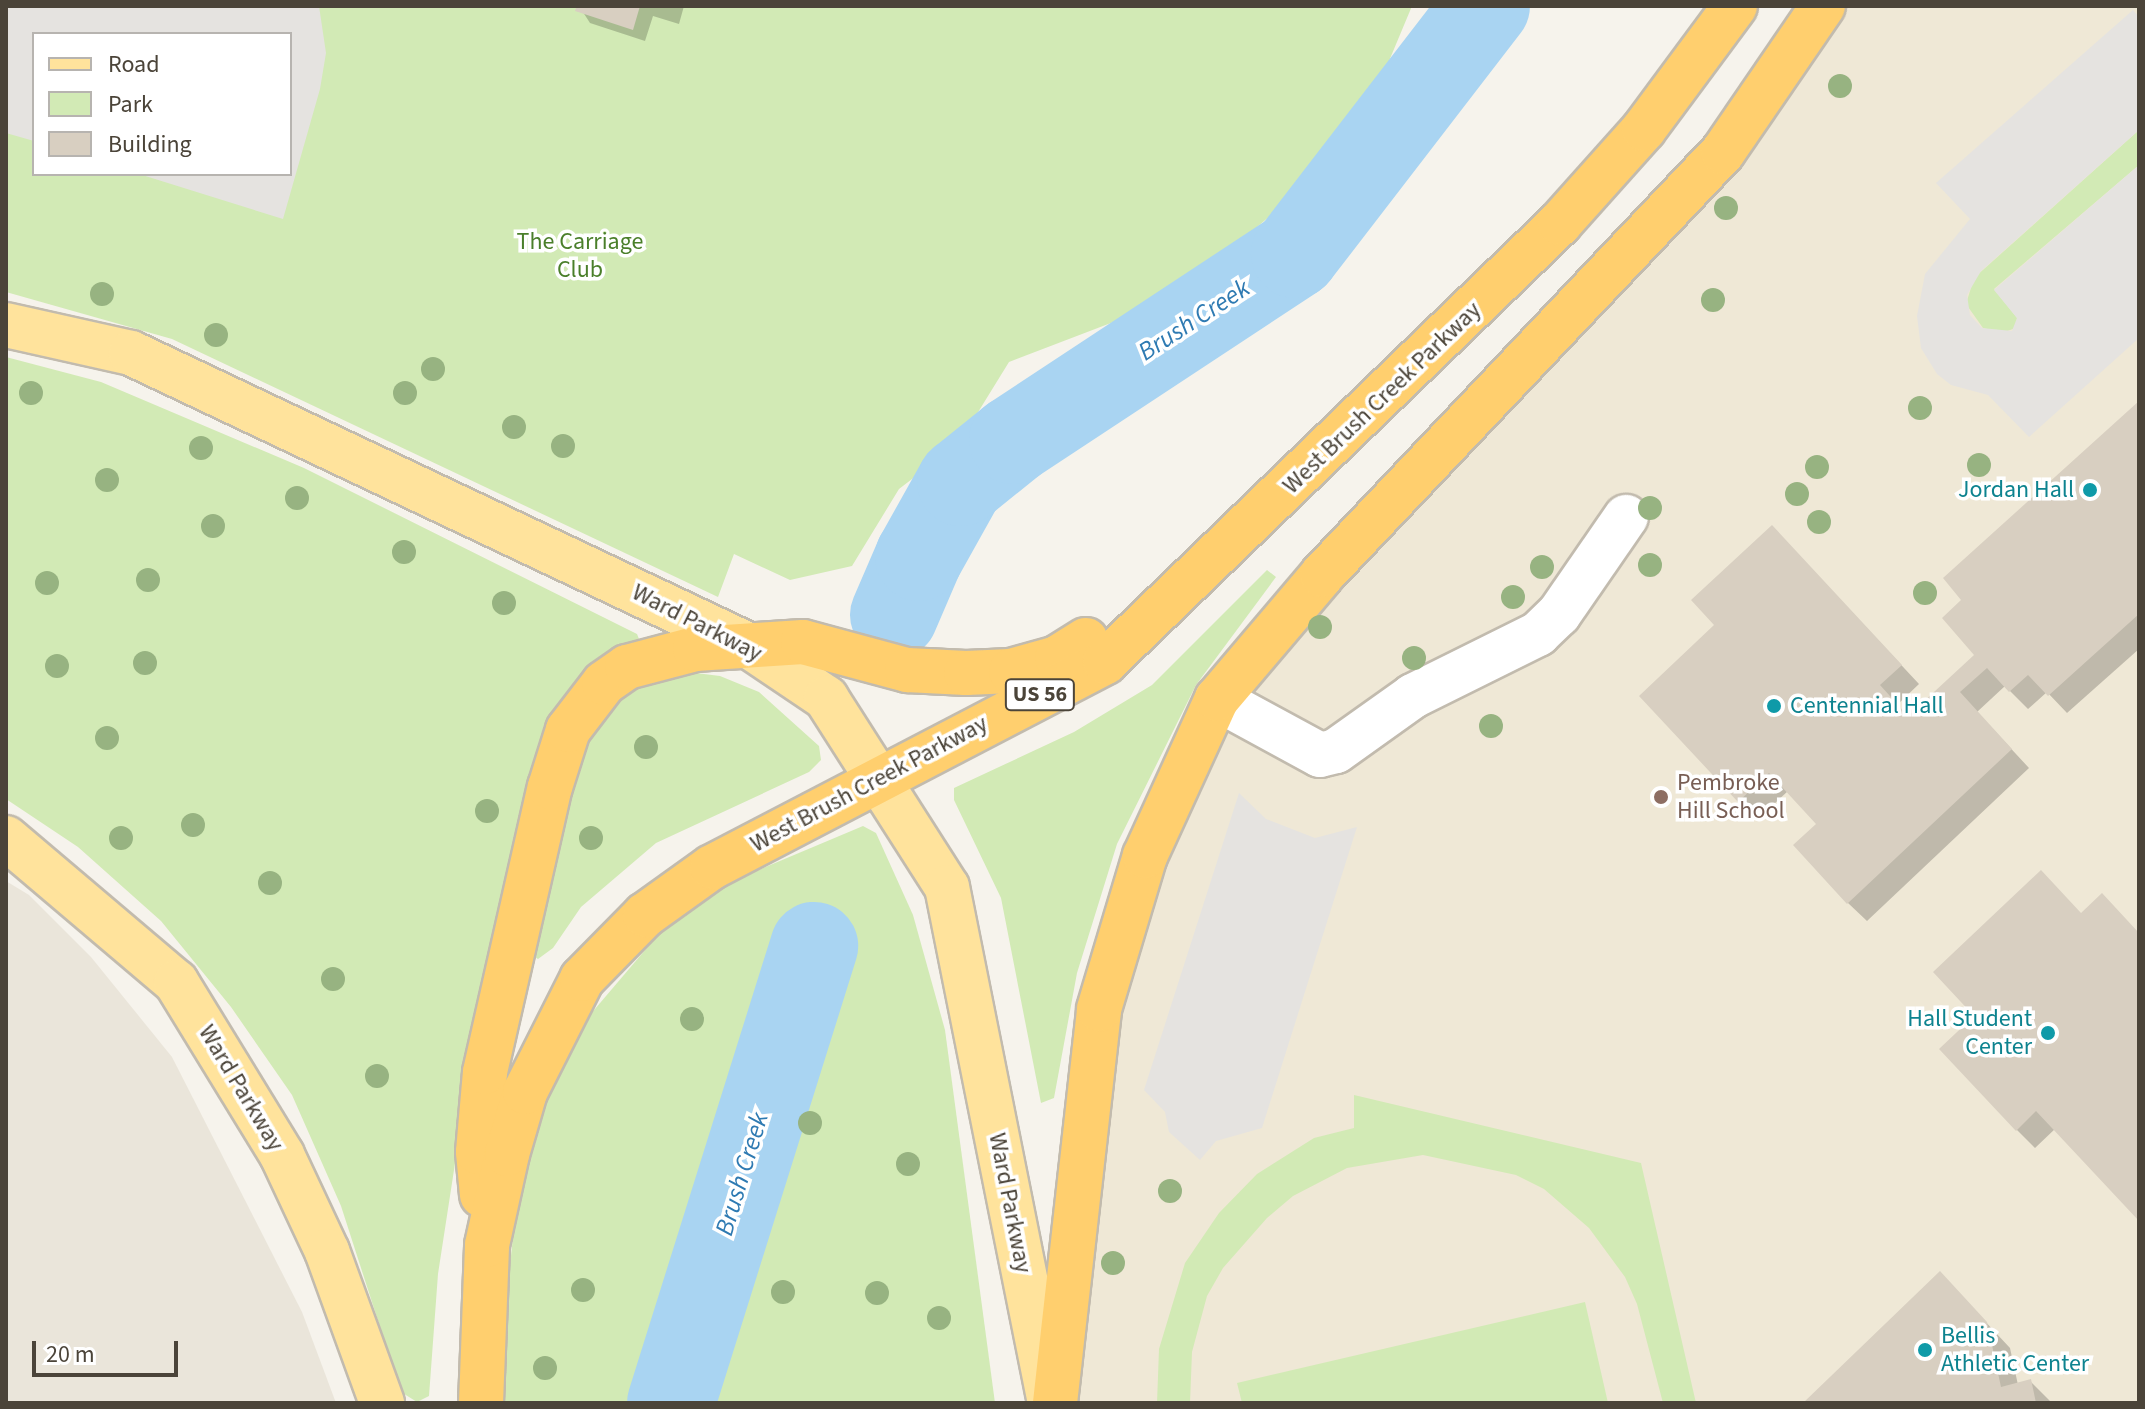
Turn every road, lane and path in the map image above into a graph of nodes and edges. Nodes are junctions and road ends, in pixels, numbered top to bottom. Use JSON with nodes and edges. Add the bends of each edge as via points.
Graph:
{"nodes":[{"id":1,"x":1735,"y":6,"type":"edge"},
{"id":2,"x":1823,"y":6,"type":"edge"},
{"id":3,"x":6,"y":325,"type":"edge"},
{"id":4,"x":1406,"y":376,"type":"junction"},
{"id":5,"x":1626,"y":517,"type":"dead end"},
{"id":6,"x":746,"y":644,"type":"junction"},
{"id":7,"x":1217,"y":699,"type":"junction"},
{"id":8,"x":880,"y":777,"type":"junction"},
{"id":9,"x":6,"y":838,"type":"edge"},
{"id":10,"x":487,"y":1245,"type":"junction"},
{"id":11,"x":382,"y":1403,"type":"edge"},
{"id":12,"x":481,"y":1403,"type":"edge"},
{"id":13,"x":1052,"y":1403,"type":"edge"}],
"edges":[{"from":1,"to":4,"type":"highway","name":"West Brush Creek Parkway","number":"US 56","via":[[1644,129],[1560,223]]},
{"from":2,"to":7,"type":"highway","via":[[1723,152],[1322,575]]},
{"from":3,"to":6,"type":"main road","name":"Ward Parkway","via":[[131,353]]},
{"from":4,"to":6,"type":"highway","via":[[1309,427],[1132,609],[1057,658],[1011,671],[966,673],[907,670],[803,642]]},
{"from":4,"to":8,"type":"highway","name":"West Brush Creek Parkway","number":"US 56","via":[[1105,662]]},
{"from":5,"to":7,"type":"lane","via":[[1559,614],[1538,634],[1413,696],[1336,751],[1320,755]]},
{"from":6,"to":8,"type":"main road","name":"Ward Parkway","via":[[826,698]]},
{"from":6,"to":10,"type":"highway","via":[[661,655],[627,667],[604,683],[568,730],[485,1072],[478,1152]]},
{"from":7,"to":13,"type":"highway","via":[[1145,856],[1099,1009]]},
{"from":8,"to":10,"type":"highway","name":"West Brush Creek Parkway","number":"US 56","via":[[712,867],[645,915],[582,979],[525,1092]]},
{"from":8,"to":13,"type":"main road","name":"Ward Parkway","via":[[947,887]]},
{"from":9,"to":11,"type":"main road","name":"Ward Parkway","via":[[176,982],[282,1155],[327,1251]]},
{"from":10,"to":12,"type":"highway","name":"West Brush Creek Parkway","number":"US 56"}]}
